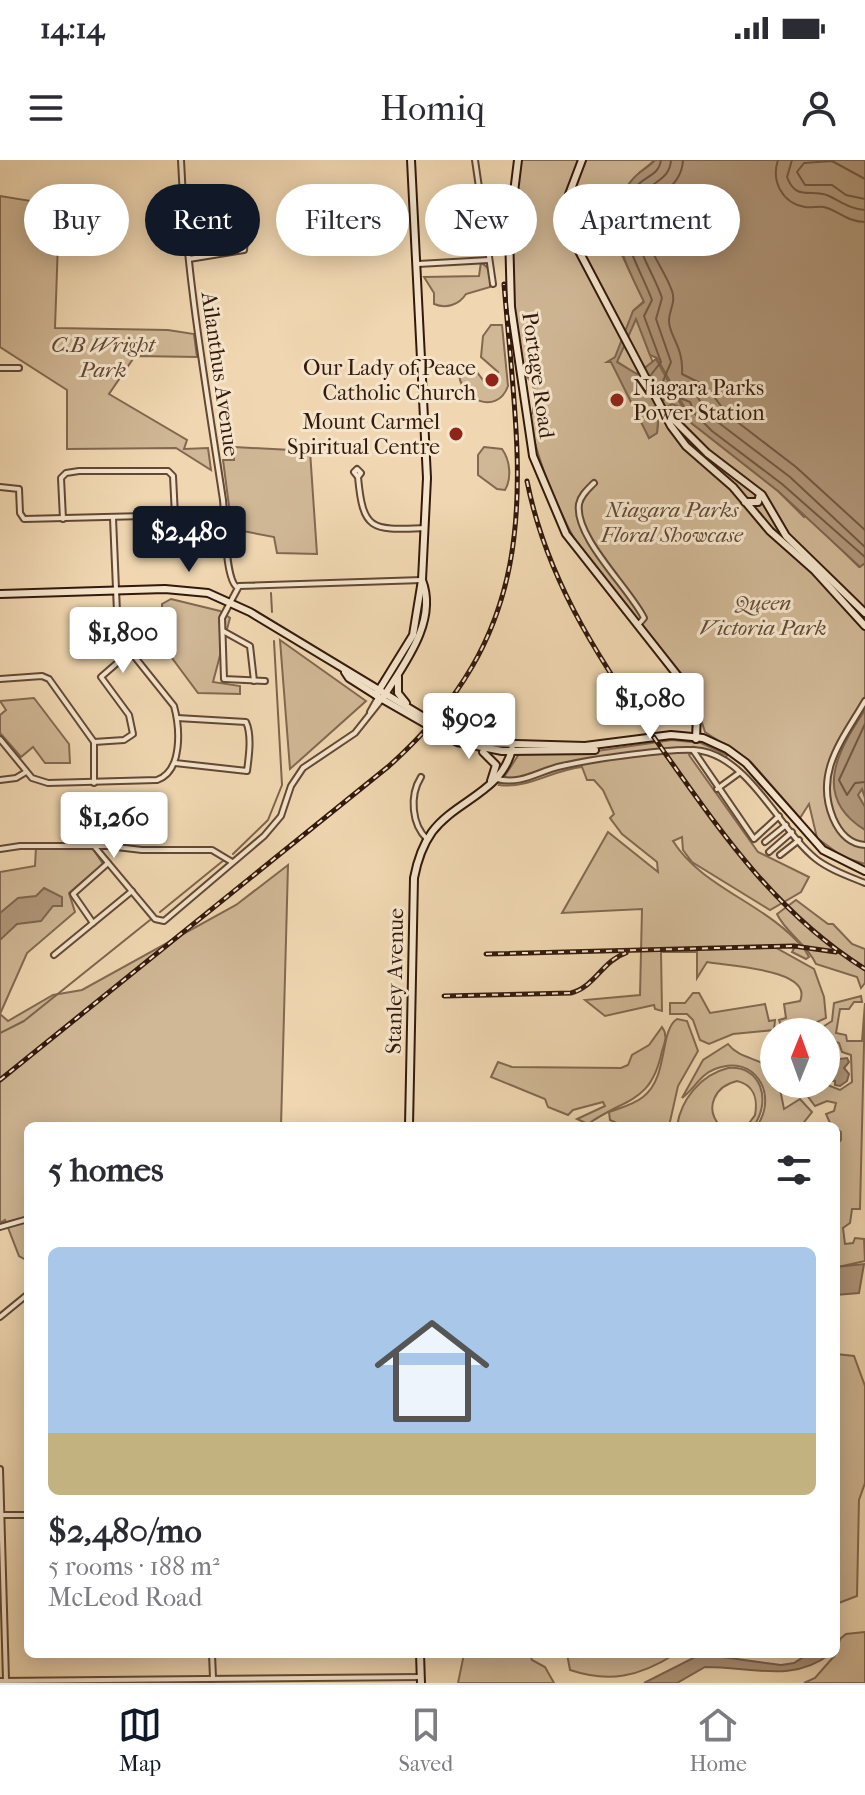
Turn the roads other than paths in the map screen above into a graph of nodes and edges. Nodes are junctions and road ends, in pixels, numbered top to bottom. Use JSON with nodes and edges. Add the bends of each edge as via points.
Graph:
{"nodes":[{"id":1,"x":181,"y":160,"type":"edge"},
{"id":2,"x":411,"y":160,"type":"edge"},
{"id":3,"x":475,"y":160,"type":"edge"},
{"id":4,"x":518,"y":160,"type":"edge"},
{"id":5,"x":584,"y":160,"type":"edge"},
{"id":6,"x":207,"y":256,"type":"edge"},
{"id":7,"x":189,"y":259,"type":"junction"},
{"id":8,"x":489,"y":260,"type":"junction"},
{"id":9,"x":418,"y":264,"type":"junction"},
{"id":10,"x":493,"y":284,"type":"dead end"},
{"id":11,"x":0,"y":368,"type":"edge"},
{"id":12,"x":19,"y":368,"type":"dead end"},
{"id":13,"x":664,"y":410,"type":"junction"},
{"id":14,"x":358,"y":477,"type":"dead end"},
{"id":15,"x":594,"y":483,"type":"dead end"},
{"id":16,"x":0,"y":487,"type":"edge"},
{"id":17,"x":760,"y":494,"type":"junction"},
{"id":18,"x":745,"y":502,"type":"junction"},
{"id":19,"x":225,"y":514,"type":"junction"},
{"id":20,"x":175,"y":516,"type":"junction"},
{"id":21,"x":113,"y":518,"type":"junction"},
{"id":22,"x":63,"y":519,"type":"junction"},
{"id":23,"x":425,"y":528,"type":"junction"},
{"id":24,"x":422,"y":580,"type":"junction"},
{"id":25,"x":237,"y":587,"type":"junction"},
{"id":26,"x":115,"y":590,"type":"junction"},
{"id":27,"x":0,"y":594,"type":"edge"},
{"id":28,"x":231,"y":601,"type":"junction"},
{"id":29,"x":865,"y":613,"type":"edge"},
{"id":30,"x":638,"y":625,"type":"junction"},
{"id":31,"x":865,"y":626,"type":"edge"},
{"id":32,"x":222,"y":631,"type":"junction"},
{"id":33,"x":131,"y":651,"type":"junction"},
{"id":34,"x":673,"y":668,"type":"junction"},
{"id":35,"x":400,"y":671,"type":"junction"},
{"id":36,"x":0,"y":679,"type":"edge"},
{"id":37,"x":254,"y":681,"type":"junction"},
{"id":38,"x":265,"y":681,"type":"dead end"},
{"id":39,"x":380,"y":695,"type":"junction"},
{"id":40,"x":865,"y":701,"type":"edge"},
{"id":41,"x":414,"y":711,"type":"junction"},
{"id":42,"x":177,"y":718,"type":"junction"},
{"id":43,"x":436,"y":732,"type":"junction"},
{"id":44,"x":696,"y":738,"type":"junction"},
{"id":45,"x":0,"y":739,"type":"edge"},
{"id":46,"x":94,"y":742,"type":"junction"},
{"id":47,"x":512,"y":748,"type":"junction"},
{"id":48,"x":693,"y":750,"type":"junction"},
{"id":49,"x":175,"y":763,"type":"junction"},
{"id":50,"x":26,"y":772,"type":"junction"},
{"id":51,"x":739,"y":773,"type":"junction"},
{"id":52,"x":421,"y":777,"type":"dead end"},
{"id":53,"x":497,"y":779,"type":"junction"},
{"id":54,"x":0,"y":780,"type":"edge"},
{"id":55,"x":763,"y":781,"type":"junction"},
{"id":56,"x":94,"y":783,"type":"junction"},
{"id":57,"x":486,"y":788,"type":"junction"},
{"id":58,"x":717,"y":789,"type":"junction"},
{"id":59,"x":779,"y":816,"type":"junction"},
{"id":60,"x":795,"y":820,"type":"junction"},
{"id":61,"x":786,"y":825,"type":"junction"},
{"id":62,"x":792,"y":832,"type":"junction"},
{"id":63,"x":427,"y":839,"type":"junction"},
{"id":64,"x":799,"y":840,"type":"junction"},
{"id":65,"x":765,"y":842,"type":"dead end"},
{"id":66,"x":865,"y":845,"type":"edge"},
{"id":67,"x":94,"y":846,"type":"junction"},
{"id":68,"x":0,"y":849,"type":"edge"},
{"id":69,"x":769,"y":852,"type":"dead end"},
{"id":70,"x":780,"y":855,"type":"dead end"},
{"id":71,"x":232,"y":862,"type":"junction"},
{"id":72,"x":108,"y":863,"type":"junction"},
{"id":73,"x":865,"y":871,"type":"edge"},
{"id":74,"x":865,"y":883,"type":"edge"},
{"id":75,"x":132,"y":891,"type":"junction"},
{"id":76,"x":93,"y":923,"type":"junction"},
{"id":77,"x":54,"y":955,"type":"dead end"},
{"id":78,"x":409,"y":1122,"type":"edge"},
{"id":79,"x":24,"y":1220,"type":"edge"},
{"id":80,"x":0,"y":1227,"type":"edge"},
{"id":81,"x":24,"y":1297,"type":"edge"},
{"id":82,"x":0,"y":1317,"type":"edge"},
{"id":83,"x":0,"y":1469,"type":"edge"},
{"id":84,"x":1,"y":1515,"type":"edge"},
{"id":85,"x":24,"y":1515,"type":"edge"},
{"id":86,"x":212,"y":1658,"type":"edge"},
{"id":87,"x":420,"y":1658,"type":"edge"},
{"id":88,"x":213,"y":1678,"type":"junction"},
{"id":89,"x":3,"y":1680,"type":"edge"},
{"id":90,"x":421,"y":1680,"type":"edge"}],
"edges":[{"from":1,"to":7,"type":"street","name":"Ailanthus Avenue"},
{"from":2,"to":9,"type":"main road"},
{"from":3,"to":8,"type":"street"},
{"from":4,"to":30,"type":"main road","name":"Portage Road","via":[[509,233],[511,307],[533,456],[566,534]]},
{"from":5,"to":13,"type":"main road","via":[[569,194],[569,230]]},
{"from":6,"to":7,"type":"street"},
{"from":7,"to":19,"type":"street","name":"Ailanthus Avenue"},
{"from":8,"to":9,"type":"street"},
{"from":8,"to":10,"type":"street"},
{"from":9,"to":23,"type":"main road"},
{"from":11,"to":12,"type":"street"},
{"from":13,"to":17,"type":"main road","via":[[707,453]]},
{"from":13,"to":18,"type":"main road","via":[[686,446]]},
{"from":14,"to":23,"type":"street","via":[[361,511],[367,519],[386,528]]},
{"from":15,"to":30,"type":"street","via":[[582,496],[579,518],[642,613]]},
{"from":16,"to":22,"type":"street","via":[[17,487],[24,519]]},
{"from":17,"to":18,"type":"main road","via":[[759,502]]},
{"from":17,"to":29,"type":"main road","via":[[786,536]]},
{"from":18,"to":31,"type":"main road"},
{"from":19,"to":20,"type":"street"},
{"from":19,"to":25,"type":"street","name":"Ailanthus Avenue","via":[[229,581]]},
{"from":20,"to":21,"type":"street"},
{"from":20,"to":22,"type":"street","via":[[173,476],[168,471],[79,471],[61,478]]},
{"from":21,"to":22,"type":"street"},
{"from":21,"to":26,"type":"street"},
{"from":23,"to":24,"type":"main road"},
{"from":24,"to":25,"type":"street"},
{"from":24,"to":35,"type":"main road","via":[[421,632]]},
{"from":24,"to":39,"type":"main road","via":[[413,635]]},
{"from":25,"to":28,"type":"street"},
{"from":26,"to":27,"type":"main road"},
{"from":26,"to":28,"type":"main road","via":[[182,589]]},
{"from":26,"to":33,"type":"street","via":[[118,636]]},
{"from":28,"to":32,"type":"street"},
{"from":28,"to":39,"type":"main road"},
{"from":30,"to":34,"type":"main road","name":"Portage Road"},
{"from":32,"to":37,"type":"street","via":[[250,646]]},
{"from":32,"to":37,"type":"street","via":[[225,681]]},
{"from":33,"to":42,"type":"street","via":[[170,698]]},
{"from":33,"to":46,"type":"street","via":[[101,677],[129,715],[133,734],[124,740]]},
{"from":34,"to":44,"type":"main road","name":"Portage Road","via":[[695,704]]},
{"from":34,"to":55,"type":"main road","via":[[694,694],[704,732],[742,755]]},
{"from":35,"to":39,"type":"main road"},
{"from":35,"to":41,"type":"main road","via":[[398,693]]},
{"from":36,"to":46,"type":"street","via":[[46,676]]},
{"from":37,"to":38,"type":"street"},
{"from":39,"to":41,"type":"main road"},
{"from":39,"to":43,"type":"main road"},
{"from":39,"to":71,"type":"street","via":[[345,741],[303,768],[275,825]]},
{"from":40,"to":66,"type":"street","via":[[830,760],[825,785],[840,831]]},
{"from":41,"to":47,"type":"main road","via":[[466,738]]},
{"from":42,"to":49,"type":"street"},
{"from":42,"to":49,"type":"street","via":[[246,722],[249,730],[247,771]]},
{"from":43,"to":47,"type":"main road","via":[[473,747]]},
{"from":43,"to":57,"type":"main road","via":[[493,758],[496,771]]},
{"from":44,"to":47,"type":"main road","via":[[578,751]]},
{"from":44,"to":55,"type":"main road","via":[[734,753]]},
{"from":44,"to":60,"type":"main road","via":[[736,759]]},
{"from":45,"to":50,"type":"street"},
{"from":46,"to":56,"type":"street"},
{"from":47,"to":53,"type":"main road","name":"Stanley Avenue"},
{"from":48,"to":51,"type":"street","via":[[725,761]]},
{"from":48,"to":53,"type":"street","via":[[566,765],[522,781]]},
{"from":48,"to":58,"type":"street"},
{"from":49,"to":56,"type":"street","via":[[157,780]]},
{"from":50,"to":54,"type":"street"},
{"from":50,"to":56,"type":"street","via":[[40,782]]},
{"from":51,"to":58,"type":"street"},
{"from":51,"to":59,"type":"street"},
{"from":52,"to":63,"type":"street","via":[[415,822]]},
{"from":53,"to":57,"type":"main road","name":"Stanley Avenue"},
{"from":55,"to":60,"type":"main road"},
{"from":57,"to":63,"type":"main road","name":"Stanley Avenue"},
{"from":58,"to":59,"type":"street","via":[[754,839]]},
{"from":59,"to":61,"type":"street"},
{"from":60,"to":73,"type":"main road","via":[[823,850]]},
{"from":61,"to":62,"type":"street"},
{"from":61,"to":65,"type":"street"},
{"from":62,"to":64,"type":"street"},
{"from":62,"to":69,"type":"street"},
{"from":63,"to":78,"type":"main road","name":"Stanley Avenue","via":[[418,859]]},
{"from":64,"to":70,"type":"street"},
{"from":64,"to":74,"type":"street","via":[[825,865]]},
{"from":67,"to":68,"type":"street"},
{"from":67,"to":71,"type":"street","via":[[212,850]]},
{"from":67,"to":72,"type":"street"},
{"from":71,"to":75,"type":"street","via":[[160,921]]},
{"from":72,"to":75,"type":"street"},
{"from":72,"to":76,"type":"street","via":[[73,894]]},
{"from":75,"to":76,"type":"street"},
{"from":76,"to":77,"type":"street"},
{"from":79,"to":80,"type":"street"},
{"from":81,"to":82,"type":"street"},
{"from":83,"to":84,"type":"street"},
{"from":84,"to":85,"type":"street"},
{"from":84,"to":89,"type":"street"},
{"from":86,"to":88,"type":"street"},
{"from":87,"to":90,"type":"main road"},
{"from":88,"to":89,"type":"street"},
{"from":88,"to":90,"type":"street"}]}
